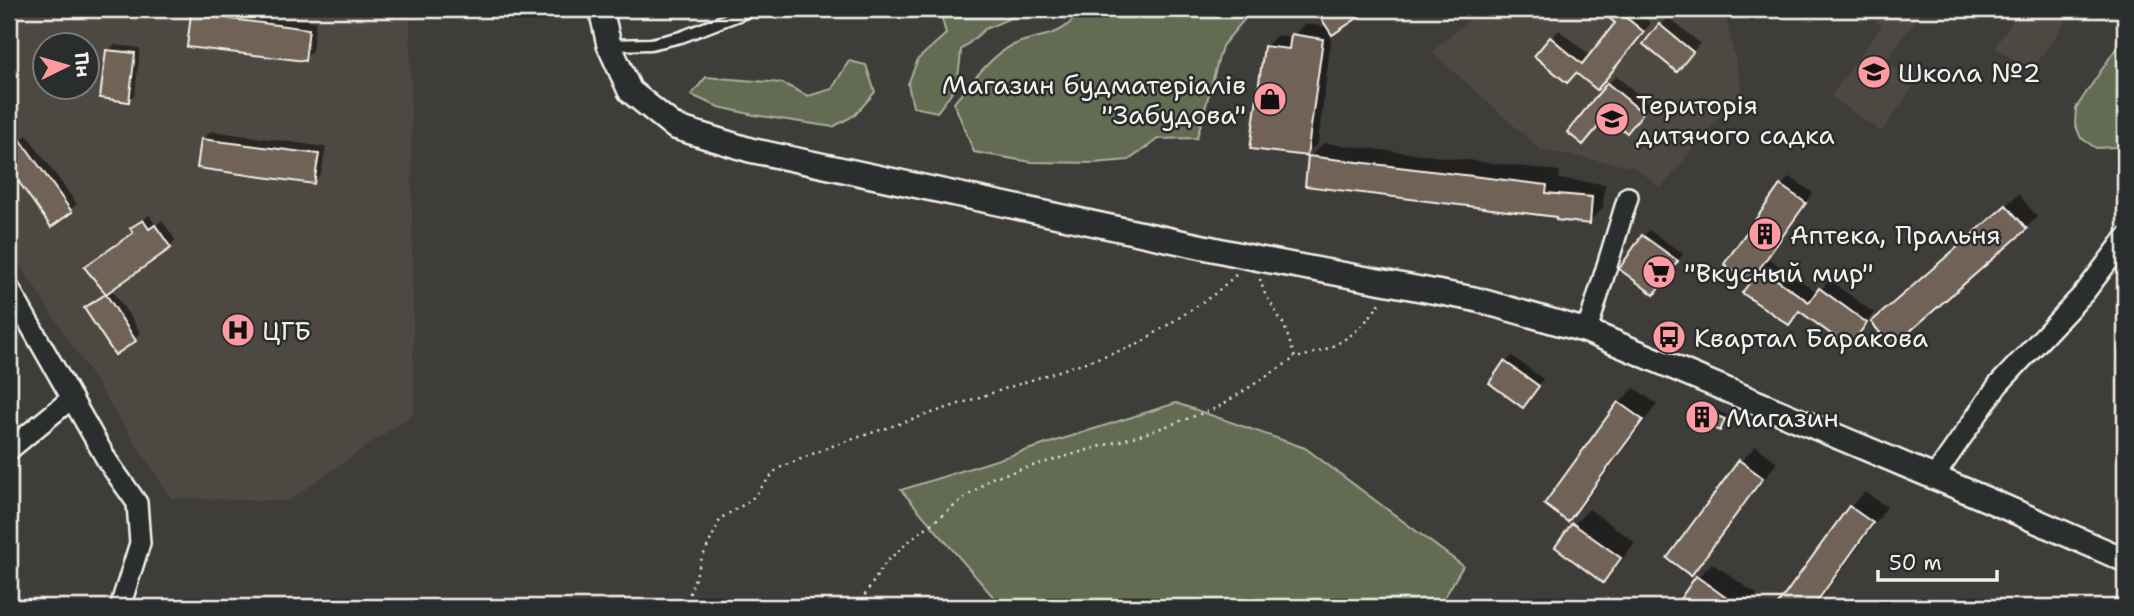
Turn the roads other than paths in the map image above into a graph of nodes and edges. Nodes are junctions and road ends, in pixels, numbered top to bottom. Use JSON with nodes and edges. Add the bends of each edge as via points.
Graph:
{"nodes":[{"id":1,"x":601,"y":9,"type":"edge"},
{"id":2,"x":754,"y":9,"type":"edge"},
{"id":3,"x":609,"y":45,"type":"junction"},
{"id":4,"x":1628,"y":197,"type":"dead end"},
{"id":5,"x":2125,"y":239,"type":"edge"},
{"id":6,"x":9,"y":288,"type":"edge"},
{"id":7,"x":1587,"y":331,"type":"junction"},
{"id":8,"x":72,"y":398,"type":"junction"},
{"id":9,"x":9,"y":450,"type":"edge"},
{"id":10,"x":1934,"y":477,"type":"junction"},
{"id":11,"x":2125,"y":561,"type":"edge"},
{"id":12,"x":120,"y":607,"type":"edge"}],
"edges":[{"from":1,"to":3,"type":"street"},
{"from":2,"to":3,"type":"lane","via":[[681,37],[651,44]]},
{"from":3,"to":7,"type":"street","via":[[630,91],[675,127],[750,150],[1255,258],[1474,299]]},
{"from":4,"to":7,"type":"street"},
{"from":5,"to":10,"type":"street","via":[[2085,292],[1998,385]]},
{"from":6,"to":8,"type":"street"},
{"from":7,"to":10,"type":"street"},
{"from":8,"to":9,"type":"street"},
{"from":8,"to":12,"type":"street","via":[[137,503],[140,543]]},
{"from":10,"to":11,"type":"street"}]}
